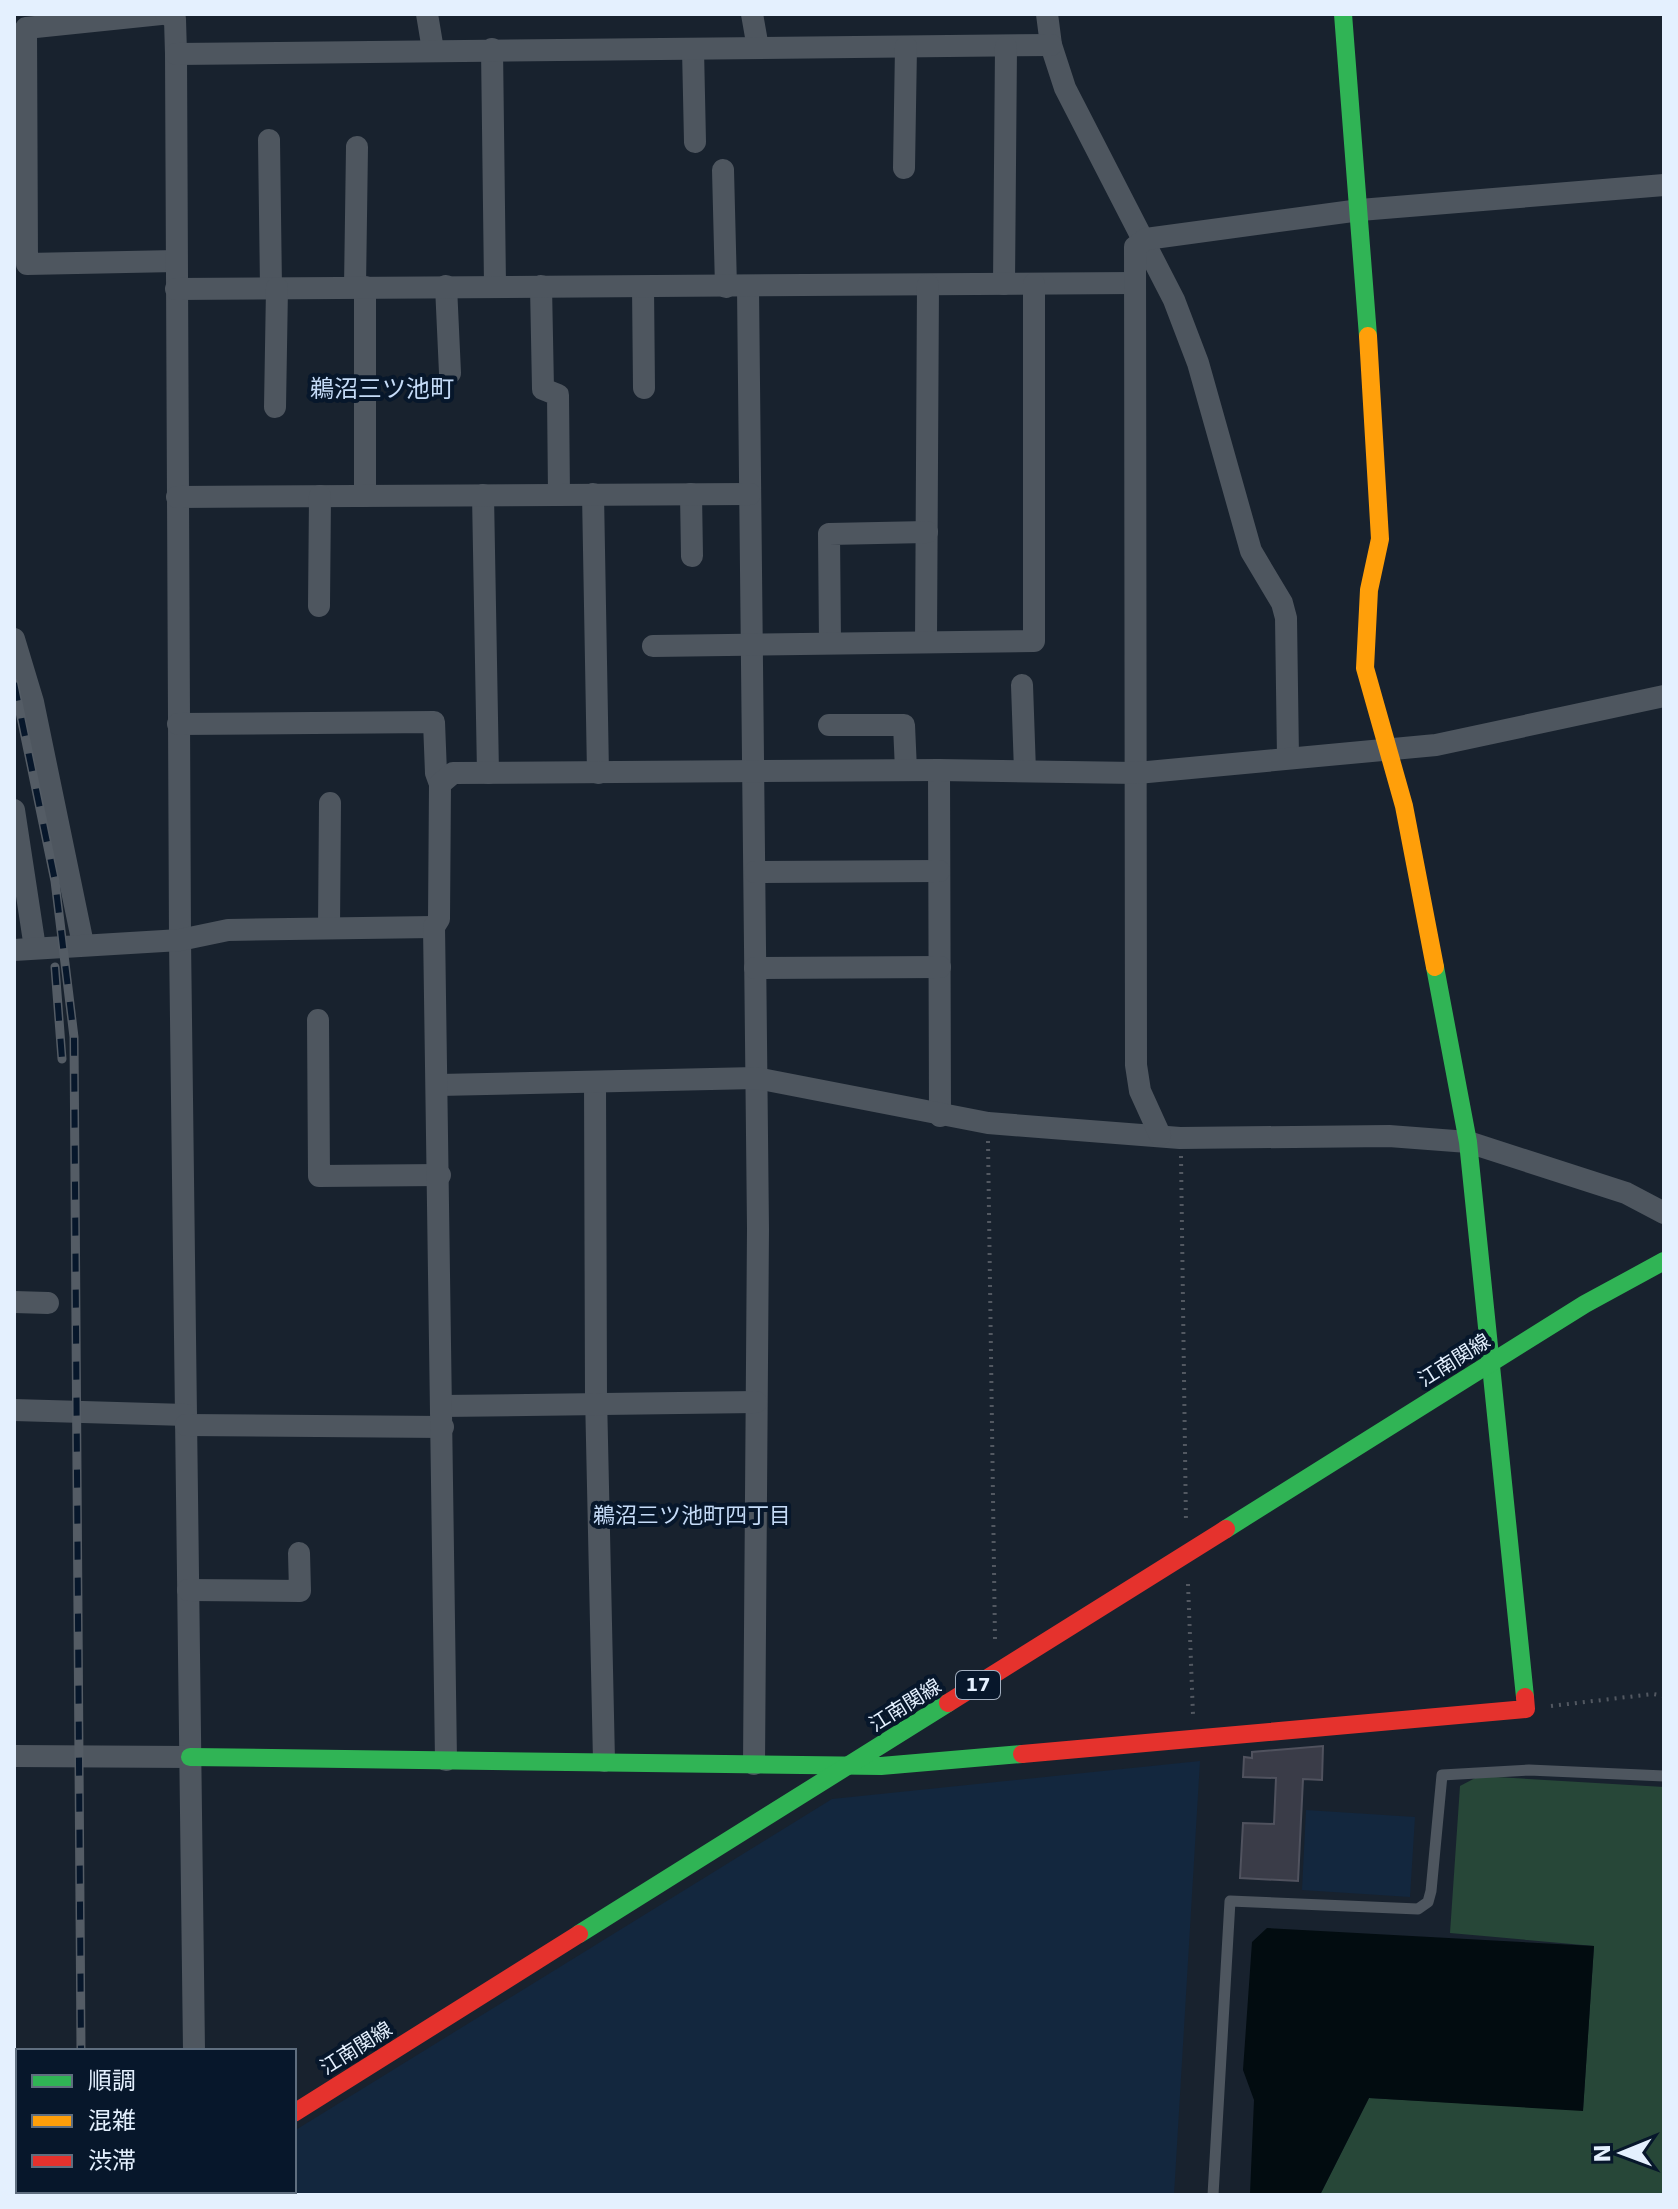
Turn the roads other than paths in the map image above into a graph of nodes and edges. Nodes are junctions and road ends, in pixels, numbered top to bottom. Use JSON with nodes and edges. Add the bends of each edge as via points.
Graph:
{"nodes":[{"id":1,"x":164,"y":14,"type":"edge"},
{"id":2,"x":427,"y":14,"type":"edge"},
{"id":3,"x":752,"y":14,"type":"edge"},
{"id":4,"x":1047,"y":14,"type":"edge"},
{"id":5,"x":1343,"y":14,"type":"edge"},
{"id":6,"x":109,"y":17,"type":"edge"},
{"id":7,"x":1051,"y":45,"type":"junction"},
{"id":8,"x":906,"y":47,"type":"junction"},
{"id":9,"x":1006,"y":47,"type":"junction"},
{"id":10,"x":758,"y":48,"type":"junction"},
{"id":11,"x":492,"y":49,"type":"junction"},
{"id":12,"x":693,"y":49,"type":"junction"},
{"id":13,"x":433,"y":50,"type":"junction"},
{"id":14,"x":176,"y":54,"type":"junction"},
{"id":15,"x":269,"y":140,"type":"dead end"},
{"id":16,"x":695,"y":142,"type":"dead end"},
{"id":17,"x":357,"y":147,"type":"dead end"},
{"id":18,"x":904,"y":168,"type":"dead end"},
{"id":19,"x":723,"y":170,"type":"dead end"},
{"id":20,"x":1664,"y":185,"type":"edge"},
{"id":21,"x":1360,"y":210,"type":"junction"},
{"id":22,"x":1146,"y":239,"type":"junction"},
{"id":23,"x":176,"y":261,"type":"junction"},
{"id":24,"x":1134,"y":283,"type":"junction"},
{"id":25,"x":1004,"y":284,"type":"junction"},
{"id":26,"x":1034,"y":284,"type":"junction"},
{"id":27,"x":495,"y":285,"type":"junction"},
{"id":28,"x":928,"y":285,"type":"junction"},
{"id":29,"x":446,"y":286,"type":"junction"},
{"id":30,"x":541,"y":286,"type":"junction"},
{"id":31,"x":360,"y":287,"type":"junction"},
{"id":32,"x":643,"y":287,"type":"junction"},
{"id":33,"x":274,"y":288,"type":"junction"},
{"id":34,"x":737,"y":288,"type":"junction"},
{"id":35,"x":176,"y":289,"type":"junction"},
{"id":36,"x":450,"y":373,"type":"dead end"},
{"id":37,"x":644,"y":388,"type":"dead end"},
{"id":38,"x":275,"y":407,"type":"dead end"},
{"id":39,"x":593,"y":494,"type":"junction"},
{"id":40,"x":691,"y":494,"type":"junction"},
{"id":41,"x":750,"y":494,"type":"junction"},
{"id":42,"x":483,"y":495,"type":"junction"},
{"id":43,"x":559,"y":495,"type":"junction"},
{"id":44,"x":320,"y":496,"type":"junction"},
{"id":45,"x":365,"y":496,"type":"junction"},
{"id":46,"x":177,"y":497,"type":"junction"},
{"id":47,"x":927,"y":532,"type":"junction"},
{"id":48,"x":692,"y":556,"type":"dead end"},
{"id":49,"x":319,"y":606,"type":"dead end"},
{"id":50,"x":14,"y":639,"type":"edge"},
{"id":51,"x":926,"y":642,"type":"junction"},
{"id":52,"x":830,"y":643,"type":"junction"},
{"id":53,"x":752,"y":644,"type":"junction"},
{"id":54,"x":653,"y":646,"type":"dead end"},
{"id":55,"x":1022,"y":685,"type":"dead end"},
{"id":56,"x":1664,"y":696,"type":"edge"},
{"id":57,"x":178,"y":724,"type":"junction"},
{"id":58,"x":829,"y":725,"type":"dead end"},
{"id":59,"x":1391,"y":751,"type":"junction"},
{"id":60,"x":1288,"y":758,"type":"junction"},
{"id":61,"x":906,"y":770,"type":"junction"},
{"id":62,"x":939,"y":770,"type":"junction"},
{"id":63,"x":1025,"y":771,"type":"junction"},
{"id":64,"x":754,"y":772,"type":"junction"},
{"id":65,"x":488,"y":773,"type":"junction"},
{"id":66,"x":598,"y":773,"type":"junction"},
{"id":67,"x":1137,"y":773,"type":"junction"},
{"id":68,"x":440,"y":784,"type":"junction"},
{"id":69,"x":330,"y":803,"type":"dead end"},
{"id":70,"x":14,"y":810,"type":"edge"},
{"id":71,"x":939,"y":871,"type":"junction"},
{"id":72,"x":755,"y":872,"type":"junction"},
{"id":73,"x":434,"y":927,"type":"junction"},
{"id":74,"x":329,"y":928,"type":"junction"},
{"id":75,"x":180,"y":940,"type":"junction"},
{"id":76,"x":83,"y":944,"type":"junction"},
{"id":77,"x":24,"y":949,"type":"edge"},
{"id":78,"x":940,"y":967,"type":"junction"},
{"id":79,"x":755,"y":968,"type":"junction"},
{"id":80,"x":318,"y":1020,"type":"dead end"},
{"id":81,"x":756,"y":1078,"type":"junction"},
{"id":82,"x":595,"y":1082,"type":"junction"},
{"id":83,"x":439,"y":1085,"type":"junction"},
{"id":84,"x":940,"y":1116,"type":"junction"},
{"id":85,"x":1170,"y":1137,"type":"junction"},
{"id":86,"x":1468,"y":1142,"type":"junction"},
{"id":87,"x":440,"y":1175,"type":"junction"},
{"id":88,"x":1664,"y":1213,"type":"edge"},
{"id":89,"x":1664,"y":1261,"type":"edge"},
{"id":90,"x":14,"y":1302,"type":"edge"},
{"id":91,"x":48,"y":1303,"type":"dead end"},
{"id":92,"x":1492,"y":1362,"type":"junction"},
{"id":93,"x":756,"y":1402,"type":"junction"},
{"id":94,"x":596,"y":1404,"type":"junction"},
{"id":95,"x":14,"y":1410,"type":"edge"},
{"id":96,"x":443,"y":1417,"type":"junction"},
{"id":97,"x":186,"y":1420,"type":"junction"},
{"id":98,"x":299,"y":1553,"type":"dead end"},
{"id":99,"x":188,"y":1590,"type":"junction"},
{"id":100,"x":14,"y":1756,"type":"edge"},
{"id":101,"x":190,"y":1757,"type":"junction"},
{"id":102,"x":446,"y":1760,"type":"junction"},
{"id":103,"x":604,"y":1761,"type":"junction"},
{"id":104,"x":754,"y":1764,"type":"junction"},
{"id":105,"x":852,"y":1765,"type":"junction"},
{"id":106,"x":1664,"y":1776,"type":"edge"},
{"id":107,"x":194,"y":2049,"type":"edge"},
{"id":108,"x":296,"y":2112,"type":"edge"},
{"id":109,"x":1213,"y":2195,"type":"edge"}],
"edges":[{"from":1,"to":6,"type":"street"},
{"from":1,"to":14,"type":"street","via":[[175,19]]},
{"from":2,"to":13,"type":"street"},
{"from":3,"to":10,"type":"street"},
{"from":4,"to":7,"type":"street"},
{"from":5,"to":21,"type":"street"},
{"from":6,"to":23,"type":"street","via":[[26,28],[27,264]]},
{"from":7,"to":9,"type":"street"},
{"from":7,"to":22,"type":"street","via":[[1065,88]]},
{"from":8,"to":9,"type":"street"},
{"from":8,"to":10,"type":"street"},
{"from":8,"to":18,"type":"street"},
{"from":9,"to":25,"type":"street"},
{"from":10,"to":12,"type":"street"},
{"from":11,"to":12,"type":"street"},
{"from":11,"to":13,"type":"street"},
{"from":11,"to":27,"type":"street"},
{"from":12,"to":16,"type":"street"},
{"from":13,"to":14,"type":"street"},
{"from":14,"to":23,"type":"street"},
{"from":15,"to":33,"type":"street"},
{"from":17,"to":31,"type":"street"},
{"from":19,"to":34,"type":"street"},
{"from":20,"to":21,"type":"street"},
{"from":21,"to":22,"type":"street"},
{"from":21,"to":59,"type":"street","via":[[1380,539],[1369,590],[1365,668]]},
{"from":22,"to":24,"type":"street","via":[[1135,247]]},
{"from":22,"to":60,"type":"street","via":[[1198,363],[1251,551],[1282,603]]},
{"from":23,"to":35,"type":"street"},
{"from":24,"to":26,"type":"street"},
{"from":24,"to":67,"type":"street"},
{"from":25,"to":26,"type":"street"},
{"from":25,"to":28,"type":"street"},
{"from":26,"to":51,"type":"street","via":[[1034,641]]},
{"from":27,"to":29,"type":"street"},
{"from":27,"to":30,"type":"street"},
{"from":28,"to":34,"type":"street"},
{"from":28,"to":47,"type":"street"},
{"from":29,"to":31,"type":"street"},
{"from":29,"to":36,"type":"street"},
{"from":30,"to":32,"type":"street"},
{"from":30,"to":43,"type":"street","via":[[543,389],[558,395]]},
{"from":31,"to":33,"type":"street"},
{"from":31,"to":45,"type":"street"},
{"from":32,"to":34,"type":"street"},
{"from":32,"to":37,"type":"street"},
{"from":33,"to":35,"type":"street"},
{"from":33,"to":38,"type":"street"},
{"from":34,"to":41,"type":"street"},
{"from":35,"to":46,"type":"street"},
{"from":39,"to":40,"type":"street"},
{"from":39,"to":43,"type":"street"},
{"from":39,"to":66,"type":"street"},
{"from":40,"to":41,"type":"street"},
{"from":40,"to":48,"type":"street"},
{"from":41,"to":53,"type":"street"},
{"from":42,"to":43,"type":"street"},
{"from":42,"to":45,"type":"street"},
{"from":42,"to":65,"type":"street"},
{"from":44,"to":45,"type":"street"},
{"from":44,"to":46,"type":"street"},
{"from":44,"to":49,"type":"street"},
{"from":46,"to":57,"type":"street"},
{"from":47,"to":51,"type":"street"},
{"from":47,"to":52,"type":"street","via":[[829,534]]},
{"from":50,"to":76,"type":"street","via":[[33,702]]},
{"from":51,"to":52,"type":"street"},
{"from":52,"to":53,"type":"street"},
{"from":53,"to":54,"type":"street"},
{"from":53,"to":64,"type":"street"},
{"from":55,"to":63,"type":"street"},
{"from":56,"to":59,"type":"street"},
{"from":57,"to":68,"type":"street","via":[[434,722]]},
{"from":57,"to":75,"type":"street"},
{"from":58,"to":61,"type":"street","via":[[904,725]]},
{"from":59,"to":60,"type":"street"},
{"from":59,"to":86,"type":"street"},
{"from":60,"to":67,"type":"street"},
{"from":61,"to":62,"type":"street"},
{"from":61,"to":64,"type":"street"},
{"from":62,"to":63,"type":"street"},
{"from":62,"to":71,"type":"street"},
{"from":63,"to":67,"type":"street"},
{"from":64,"to":66,"type":"street"},
{"from":64,"to":72,"type":"street"},
{"from":65,"to":66,"type":"street"},
{"from":65,"to":68,"type":"street","via":[[453,773]]},
{"from":67,"to":85,"type":"street","via":[[1136,1065],[1140,1091]]},
{"from":68,"to":73,"type":"street","via":[[439,919]]},
{"from":69,"to":74,"type":"street"},
{"from":70,"to":77,"type":"street"},
{"from":71,"to":72,"type":"street"},
{"from":71,"to":78,"type":"street"},
{"from":72,"to":79,"type":"street"},
{"from":73,"to":74,"type":"street"},
{"from":73,"to":83,"type":"street"},
{"from":74,"to":75,"type":"street","via":[[228,930]]},
{"from":75,"to":76,"type":"street"},
{"from":75,"to":97,"type":"street"},
{"from":76,"to":77,"type":"street"},
{"from":78,"to":79,"type":"street"},
{"from":78,"to":84,"type":"street"},
{"from":79,"to":81,"type":"street"},
{"from":80,"to":87,"type":"street","via":[[319,1176]]},
{"from":81,"to":82,"type":"street"},
{"from":81,"to":84,"type":"street"},
{"from":81,"to":93,"type":"street"},
{"from":82,"to":83,"type":"street"},
{"from":82,"to":94,"type":"street"},
{"from":83,"to":87,"type":"street"},
{"from":84,"to":85,"type":"street"},
{"from":85,"to":86,"type":"street","via":[[1389,1136]]},
{"from":86,"to":88,"type":"street","via":[[1626,1193]]},
{"from":86,"to":92,"type":"street"},
{"from":87,"to":96,"type":"street"},
{"from":89,"to":92,"type":"street","name":"江南関線","number":"17"},
{"from":90,"to":91,"type":"street"},
{"from":92,"to":105,"type":"street","name":"江南関線","number":"17"},
{"from":92,"to":105,"type":"street","via":[[1526,1709]]},
{"from":93,"to":94,"type":"street"},
{"from":93,"to":104,"type":"street"},
{"from":94,"to":96,"type":"street"},
{"from":94,"to":103,"type":"street"},
{"from":95,"to":97,"type":"street"},
{"from":96,"to":97,"type":"street"},
{"from":96,"to":102,"type":"street"},
{"from":97,"to":99,"type":"street"},
{"from":98,"to":99,"type":"street","via":[[300,1591]]},
{"from":99,"to":101,"type":"street"},
{"from":100,"to":101,"type":"street"},
{"from":101,"to":102,"type":"street"},
{"from":101,"to":107,"type":"street"},
{"from":102,"to":103,"type":"street"},
{"from":103,"to":104,"type":"street"},
{"from":104,"to":105,"type":"street"},
{"from":105,"to":108,"type":"street","name":"江南関線","number":"17"},
{"from":106,"to":109,"type":"lane","via":[[1529,1770],[1442,1775],[1431,1891],[1428,1902],[1418,1909],[1230,1901]]}]}
